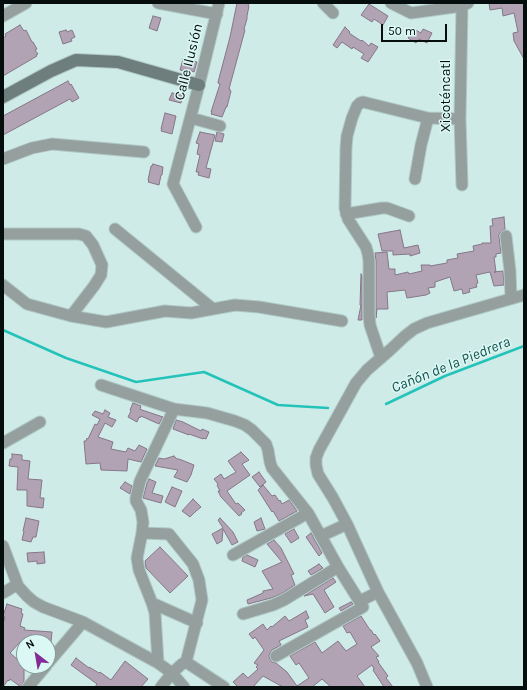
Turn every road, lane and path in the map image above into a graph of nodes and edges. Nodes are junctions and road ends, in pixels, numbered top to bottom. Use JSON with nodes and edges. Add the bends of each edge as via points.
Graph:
{"nodes":[{"id":1,"x":26,"y":3,"type":"edge"},
{"id":2,"x":158,"y":3,"type":"edge"},
{"id":3,"x":323,"y":3,"type":"edge"},
{"id":4,"x":391,"y":3,"type":"edge"},
{"id":5,"x":465,"y":5,"type":"edge"},
{"id":6,"x":218,"y":8,"type":"edge"},
{"id":7,"x":333,"y":13,"type":"dead end"},
{"id":8,"x":3,"y":16,"type":"edge"},
{"id":9,"x":199,"y":85,"type":"junction"},
{"id":10,"x":3,"y":97,"type":"edge"},
{"id":11,"x":191,"y":118,"type":"junction"},
{"id":12,"x":428,"y":118,"type":"junction"},
{"id":13,"x":460,"y":119,"type":"junction"},
{"id":14,"x":220,"y":126,"type":"dead end"},
{"id":15,"x":144,"y":152,"type":"dead end"},
{"id":16,"x":3,"y":159,"type":"edge"},
{"id":17,"x":415,"y":179,"type":"dead end"},
{"id":18,"x":462,"y":185,"type":"dead end"},
{"id":19,"x":346,"y":214,"type":"junction"},
{"id":20,"x":409,"y":216,"type":"dead end"},
{"id":21,"x":196,"y":227,"type":"dead end"},
{"id":22,"x":115,"y":229,"type":"dead end"},
{"id":23,"x":3,"y":234,"type":"edge"},
{"id":24,"x":506,"y":236,"type":"dead end"},
{"id":25,"x":3,"y":285,"type":"edge"},
{"id":26,"x":524,"y":295,"type":"edge"},
{"id":27,"x":511,"y":298,"type":"junction"},
{"id":28,"x":213,"y":309,"type":"junction"},
{"id":29,"x":70,"y":316,"type":"junction"},
{"id":30,"x":342,"y":321,"type":"dead end"},
{"id":31,"x":381,"y":358,"type":"junction"},
{"id":32,"x":101,"y":385,"type":"dead end"},
{"id":33,"x":174,"y":409,"type":"junction"},
{"id":34,"x":40,"y":422,"type":"dead end"},
{"id":35,"x":3,"y":444,"type":"edge"},
{"id":36,"x":308,"y":512,"type":"junction"},
{"id":37,"x":347,"y":524,"type":"junction"},
{"id":38,"x":142,"y":533,"type":"junction"},
{"id":39,"x":322,"y":536,"type":"junction"},
{"id":40,"x":3,"y":546,"type":"edge"},
{"id":41,"x":233,"y":555,"type":"dead end"},
{"id":42,"x":338,"y":567,"type":"junction"},
{"id":43,"x":18,"y":586,"type":"junction"},
{"id":44,"x":378,"y":592,"type":"junction"},
{"id":45,"x":3,"y":593,"type":"edge"},
{"id":46,"x":360,"y":601,"type":"junction"},
{"id":47,"x":152,"y":603,"type":"junction"},
{"id":48,"x":243,"y":614,"type":"dead end"},
{"id":49,"x":83,"y":622,"type":"junction"},
{"id":50,"x":197,"y":623,"type":"junction"},
{"id":51,"x":56,"y":654,"type":"edge"},
{"id":52,"x":276,"y":656,"type":"dead end"},
{"id":53,"x":158,"y":662,"type":"junction"},
{"id":54,"x":187,"y":663,"type":"junction"},
{"id":55,"x":39,"y":674,"type":"edge"},
{"id":56,"x":172,"y":674,"type":"junction"},
{"id":57,"x":28,"y":687,"type":"edge"},
{"id":58,"x":161,"y":687,"type":"edge"},
{"id":59,"x":184,"y":687,"type":"edge"},
{"id":60,"x":224,"y":687,"type":"edge"},
{"id":61,"x":427,"y":687,"type":"edge"}],
"edges":[{"from":1,"to":8,"type":"street"},
{"from":2,"to":6,"type":"street","name":"Calle Ilusión"},
{"from":3,"to":7,"type":"street"},
{"from":4,"to":5,"type":"street","via":[[411,13]]},
{"from":5,"to":13,"type":"street","name":"Xicoténcatl"},
{"from":6,"to":9,"type":"street","name":"Calle Ilusión"},
{"from":9,"to":10,"type":"street","via":[[118,62],[76,60]]},
{"from":9,"to":11,"type":"street","name":"Calle Ilusión"},
{"from":11,"to":14,"type":"street","name":"Calle Ilusión"},
{"from":11,"to":21,"type":"street","name":"Calle Ilusión","via":[[173,184]]},
{"from":12,"to":13,"type":"street"},
{"from":12,"to":17,"type":"street"},
{"from":12,"to":19,"type":"street","via":[[360,103],[347,136]]},
{"from":13,"to":18,"type":"street","name":"Xicoténcatl"},
{"from":15,"to":16,"type":"street","via":[[52,144],[32,148]]},
{"from":19,"to":20,"type":"street","via":[[387,208]]},
{"from":19,"to":31,"type":"street","via":[[368,254],[370,325]]},
{"from":22,"to":28,"type":"street"},
{"from":23,"to":29,"type":"street","via":[[78,234],[86,236],[93,244],[102,265],[102,275]]},
{"from":24,"to":27,"type":"street"},
{"from":25,"to":29,"type":"street","via":[[27,304]]},
{"from":26,"to":27,"type":"street"},
{"from":27,"to":31,"type":"street","via":[[427,323],[414,329]]},
{"from":28,"to":29,"type":"street","via":[[191,313],[165,311],[106,322]]},
{"from":28,"to":30,"type":"street","via":[[235,305],[259,307]]},
{"from":31,"to":37,"type":"street","via":[[356,383],[316,458],[318,474]]},
{"from":32,"to":33,"type":"street"},
{"from":33,"to":36,"type":"street","via":[[207,413],[245,425],[252,430],[266,444],[272,468]]},
{"from":33,"to":38,"type":"street","via":[[136,494],[143,522]]},
{"from":34,"to":35,"type":"street"},
{"from":36,"to":39,"type":"street"},
{"from":36,"to":41,"type":"street"},
{"from":37,"to":39,"type":"street"},
{"from":37,"to":44,"type":"street"},
{"from":38,"to":47,"type":"street","via":[[137,558]]},
{"from":38,"to":50,"type":"street","via":[[169,534],[193,564],[200,580],[202,600]]},
{"from":39,"to":42,"type":"street"},
{"from":40,"to":43,"type":"street"},
{"from":42,"to":46,"type":"street"},
{"from":42,"to":48,"type":"street","via":[[284,600]]},
{"from":43,"to":45,"type":"street"},
{"from":43,"to":49,"type":"street","via":[[42,607]]},
{"from":44,"to":46,"type":"street"},
{"from":44,"to":61,"type":"street","via":[[417,663]]},
{"from":46,"to":52,"type":"street","via":[[363,607]]},
{"from":47,"to":50,"type":"street"},
{"from":47,"to":53,"type":"street"},
{"from":49,"to":51,"type":"street"},
{"from":49,"to":53,"type":"street"},
{"from":50,"to":54,"type":"street"},
{"from":53,"to":56,"type":"street"},
{"from":54,"to":56,"type":"street","via":[[182,664]]},
{"from":54,"to":60,"type":"street"},
{"from":55,"to":57,"type":"street"},
{"from":56,"to":58,"type":"street"},
{"from":56,"to":59,"type":"street"}]}
